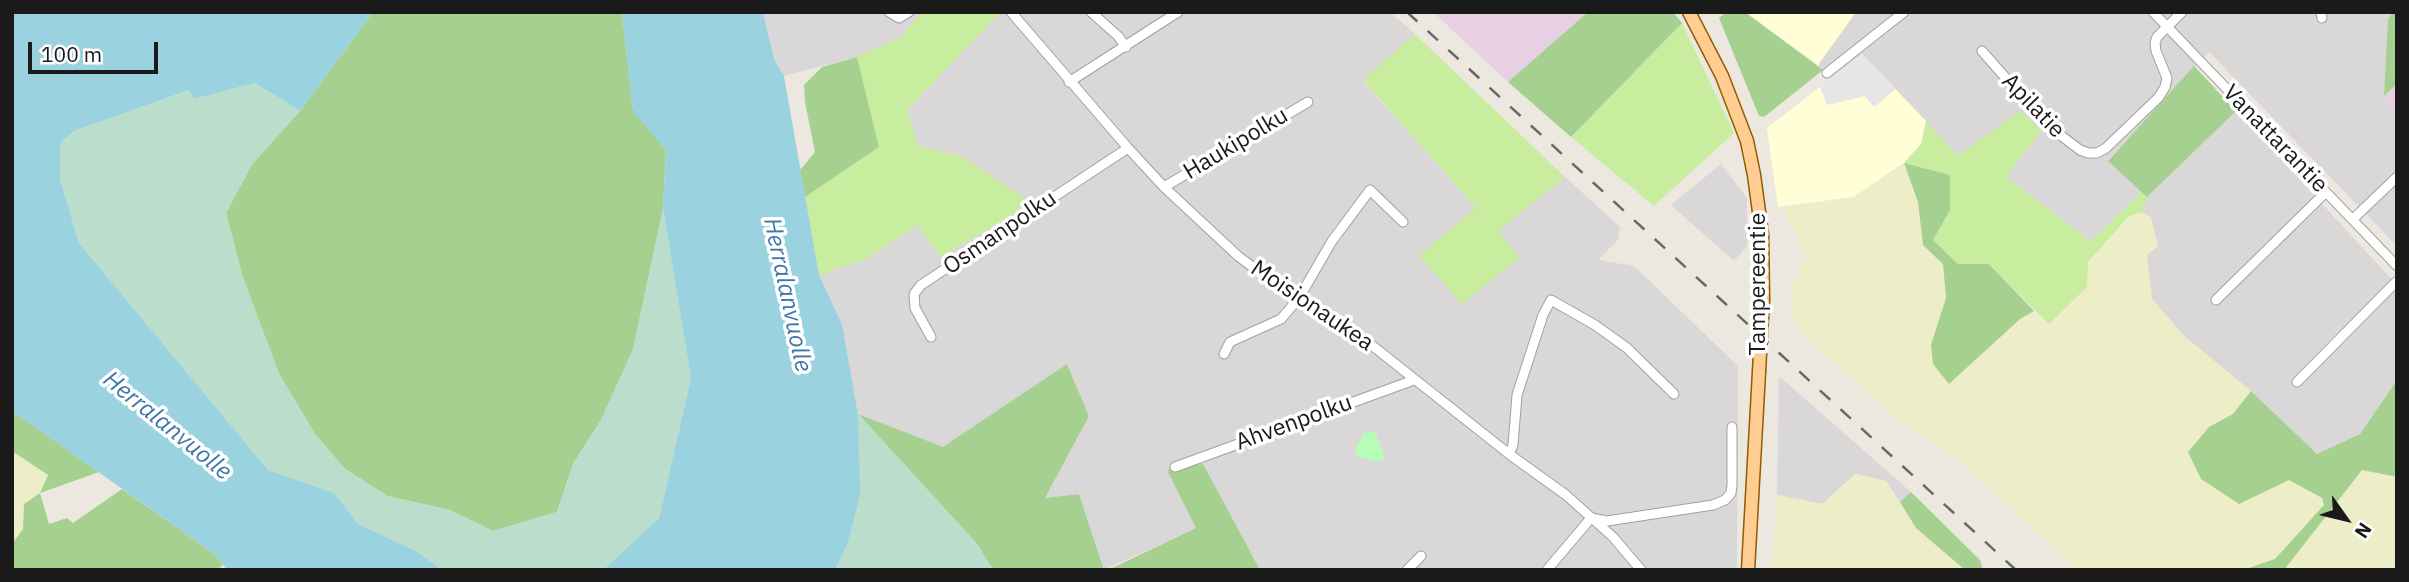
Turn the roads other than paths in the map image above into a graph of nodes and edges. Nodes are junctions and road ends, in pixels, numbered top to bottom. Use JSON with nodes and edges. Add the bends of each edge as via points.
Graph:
{"nodes":[{"id":1,"x":889,"y":12,"type":"edge"},
{"id":2,"x":909,"y":12,"type":"edge"},
{"id":3,"x":1011,"y":12,"type":"edge"},
{"id":4,"x":1091,"y":12,"type":"edge"},
{"id":5,"x":1178,"y":12,"type":"edge"},
{"id":6,"x":1689,"y":12,"type":"edge"},
{"id":7,"x":1904,"y":12,"type":"edge"},
{"id":8,"x":2153,"y":12,"type":"edge"},
{"id":9,"x":2182,"y":12,"type":"edge"},
{"id":10,"x":2166,"y":27,"type":"junction"},
{"id":11,"x":1126,"y":47,"type":"junction"},
{"id":12,"x":1982,"y":51,"type":"dead end"},
{"id":13,"x":1827,"y":73,"type":"dead end"},
{"id":14,"x":1069,"y":82,"type":"junction"},
{"id":15,"x":1308,"y":102,"type":"dead end"},
{"id":16,"x":1128,"y":148,"type":"junction"},
{"id":17,"x":2397,"y":177,"type":"edge"},
{"id":18,"x":1164,"y":187,"type":"junction"},
{"id":19,"x":2326,"y":192,"type":"junction"},
{"id":20,"x":2353,"y":219,"type":"junction"},
{"id":21,"x":1403,"y":222,"type":"dead end"},
{"id":22,"x":2397,"y":266,"type":"edge"},
{"id":23,"x":2397,"y":281,"type":"edge"},
{"id":24,"x":1299,"y":298,"type":"junction"},
{"id":25,"x":2216,"y":300,"type":"dead end"},
{"id":26,"x":931,"y":337,"type":"dead end"},
{"id":27,"x":1224,"y":354,"type":"dead end"},
{"id":28,"x":1414,"y":380,"type":"junction"},
{"id":29,"x":2297,"y":382,"type":"dead end"},
{"id":30,"x":1674,"y":394,"type":"dead end"},
{"id":31,"x":1732,"y":427,"type":"dead end"},
{"id":32,"x":1509,"y":454,"type":"junction"},
{"id":33,"x":1175,"y":467,"type":"dead end"},
{"id":34,"x":1591,"y":518,"type":"junction"},
{"id":35,"x":1421,"y":556,"type":"dead end"},
{"id":36,"x":1408,"y":570,"type":"edge"},
{"id":37,"x":1547,"y":570,"type":"edge"},
{"id":38,"x":1641,"y":570,"type":"edge"},
{"id":39,"x":1748,"y":570,"type":"edge"}],
"edges":[{"from":1,"to":2,"type":"street","via":[[899,18]]},
{"from":3,"to":14,"type":"street","name":"Moisionaukea"},
{"from":4,"to":11,"type":"street"},
{"from":5,"to":11,"type":"street"},
{"from":6,"to":39,"type":"main road","name":"Tampereentie","bridge":true,"via":[[1722,76],[1747,141],[1762,234],[1763,299]]},
{"from":7,"to":13,"type":"street"},
{"from":8,"to":10,"type":"street","name":"Vanattarantie"},
{"from":9,"to":10,"type":"street"},
{"from":10,"to":12,"type":"street","name":"Apilatie","via":[[2155,43],[2165,87],[2097,153],[2080,150],[2047,125]]},
{"from":10,"to":19,"type":"street","name":"Vanattarantie"},
{"from":11,"to":14,"type":"street"},
{"from":14,"to":16,"type":"street","name":"Moisionaukea"},
{"from":15,"to":18,"type":"street","name":"Haukipolku"},
{"from":16,"to":18,"type":"street","name":"Moisionaukea"},
{"from":16,"to":26,"type":"street","name":"Osmanpolku","via":[[921,285],[914,294],[915,308]]},
{"from":17,"to":20,"type":"street"},
{"from":18,"to":24,"type":"street","name":"Moisionaukea","via":[[1238,256]]},
{"from":19,"to":20,"type":"street","name":"Vanattarantie"},
{"from":19,"to":25,"type":"street"},
{"from":20,"to":22,"type":"street","name":"Vanattarantie"},
{"from":21,"to":24,"type":"street","via":[[1370,190],[1332,241]]},
{"from":23,"to":29,"type":"street"},
{"from":24,"to":27,"type":"street","via":[[1281,319],[1230,342]]},
{"from":24,"to":28,"type":"street","name":"Moisionaukea","via":[[1364,338]]},
{"from":28,"to":32,"type":"street","name":"Moisionaukea"},
{"from":28,"to":33,"type":"street","name":"Ahvenpolku"},
{"from":30,"to":32,"type":"street","via":[[1627,348],[1551,300],[1517,395]]},
{"from":31,"to":34,"type":"street","via":[[1732,485],[1725,500],[1607,521]]},
{"from":32,"to":34,"type":"street","name":"Moisionaukea"},
{"from":34,"to":37,"type":"street"},
{"from":34,"to":38,"type":"street","name":"Moisionaukea"},
{"from":35,"to":36,"type":"street"}]}
